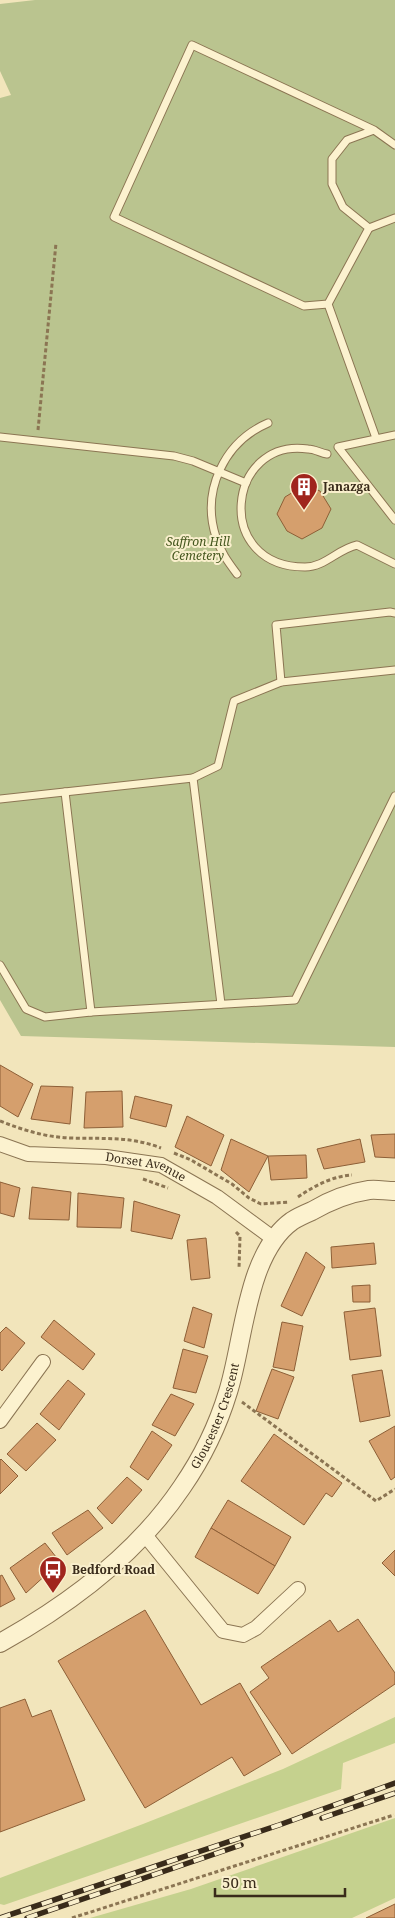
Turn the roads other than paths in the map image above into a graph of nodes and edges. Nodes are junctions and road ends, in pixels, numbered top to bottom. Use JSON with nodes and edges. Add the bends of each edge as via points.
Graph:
{"nodes":[{"id":1,"x":374,"y":130,"type":"junction"},
{"id":2,"x":395,"y":145,"type":"edge"},
{"id":3,"x":395,"y":218,"type":"edge"},
{"id":4,"x":369,"y":228,"type":"junction"},
{"id":5,"x":328,"y":304,"type":"junction"},
{"id":6,"x":268,"y":423,"type":"dead end"},
{"id":7,"x":395,"y":434,"type":"edge"},
{"id":8,"x":0,"y":437,"type":"edge"},
{"id":9,"x":376,"y":438,"type":"junction"},
{"id":10,"x":326,"y":454,"type":"dead end"},
{"id":11,"x":218,"y":472,"type":"junction"},
{"id":12,"x":246,"y":483,"type":"junction"},
{"id":13,"x":395,"y":520,"type":"edge"},
{"id":14,"x":395,"y":564,"type":"edge"},
{"id":15,"x":237,"y":574,"type":"dead end"},
{"id":16,"x":395,"y":613,"type":"edge"},
{"id":17,"x":395,"y":670,"type":"edge"},
{"id":18,"x":281,"y":682,"type":"junction"},
{"id":19,"x":193,"y":778,"type":"junction"},
{"id":20,"x":65,"y":792,"type":"junction"},
{"id":21,"x":395,"y":796,"type":"edge"},
{"id":22,"x":0,"y":799,"type":"edge"},
{"id":23,"x":0,"y":965,"type":"edge"},
{"id":24,"x":222,"y":1004,"type":"junction"},
{"id":25,"x":92,"y":1012,"type":"junction"},
{"id":26,"x":0,"y":1144,"type":"edge"},
{"id":27,"x":395,"y":1191,"type":"edge"},
{"id":28,"x":274,"y":1239,"type":"junction"},
{"id":29,"x":43,"y":1362,"type":"dead end"},
{"id":30,"x":0,"y":1421,"type":"edge"},
{"id":31,"x":145,"y":1535,"type":"junction"},
{"id":32,"x":298,"y":1589,"type":"dead end"},
{"id":33,"x":0,"y":1643,"type":"edge"}],
"edges":[{"from":1,"to":2,"type":"lane"},
{"from":1,"to":4,"type":"lane","via":[[347,140],[332,159],[332,184],[343,207]]},
{"from":1,"to":5,"type":"lane","via":[[192,45],[114,217],[304,306]]},
{"from":3,"to":4,"type":"lane"},
{"from":4,"to":5,"type":"lane"},
{"from":5,"to":9,"type":"lane"},
{"from":6,"to":11,"type":"lane","via":[[248,433]]},
{"from":7,"to":9,"type":"lane"},
{"from":8,"to":11,"type":"lane","via":[[174,456]]},
{"from":9,"to":13,"type":"lane","via":[[338,447]]},
{"from":10,"to":12,"type":"lane","via":[[309,449],[290,449],[270,456],[254,468]]},
{"from":11,"to":12,"type":"lane"},
{"from":11,"to":15,"type":"lane","via":[[211,497],[212,525],[221,550]]},
{"from":12,"to":14,"type":"lane","via":[[240,506],[243,526],[253,544],[268,558],[287,566],[307,567],[325,562],[357,545]]},
{"from":16,"to":18,"type":"lane","via":[[276,625]]},
{"from":17,"to":18,"type":"lane"},
{"from":18,"to":19,"type":"lane","via":[[234,701],[218,766]]},
{"from":19,"to":20,"type":"lane"},
{"from":19,"to":24,"type":"lane"},
{"from":20,"to":22,"type":"lane"},
{"from":20,"to":25,"type":"lane"},
{"from":21,"to":24,"type":"lane","via":[[295,1000]]},
{"from":23,"to":25,"type":"lane","via":[[26,1009],[45,1017]]},
{"from":24,"to":25,"type":"lane"},
{"from":26,"to":28,"type":"street","name":"Dorset Avenue","via":[[28,1154],[106,1157],[161,1165],[218,1197]]},
{"from":27,"to":28,"type":"street","name":"Gloucester Crescent","via":[[369,1190],[330,1201],[292,1221]]},
{"from":28,"to":31,"type":"street","name":"Gloucester Crescent","via":[[253,1282],[229,1392],[212,1434],[182,1487]]},
{"from":29,"to":30,"type":"street"},
{"from":31,"to":32,"type":"street","via":[[223,1631],[243,1634],[256,1628]]},
{"from":31,"to":33,"type":"street","name":"Gloucester Crescent","via":[[75,1596]]}]}
